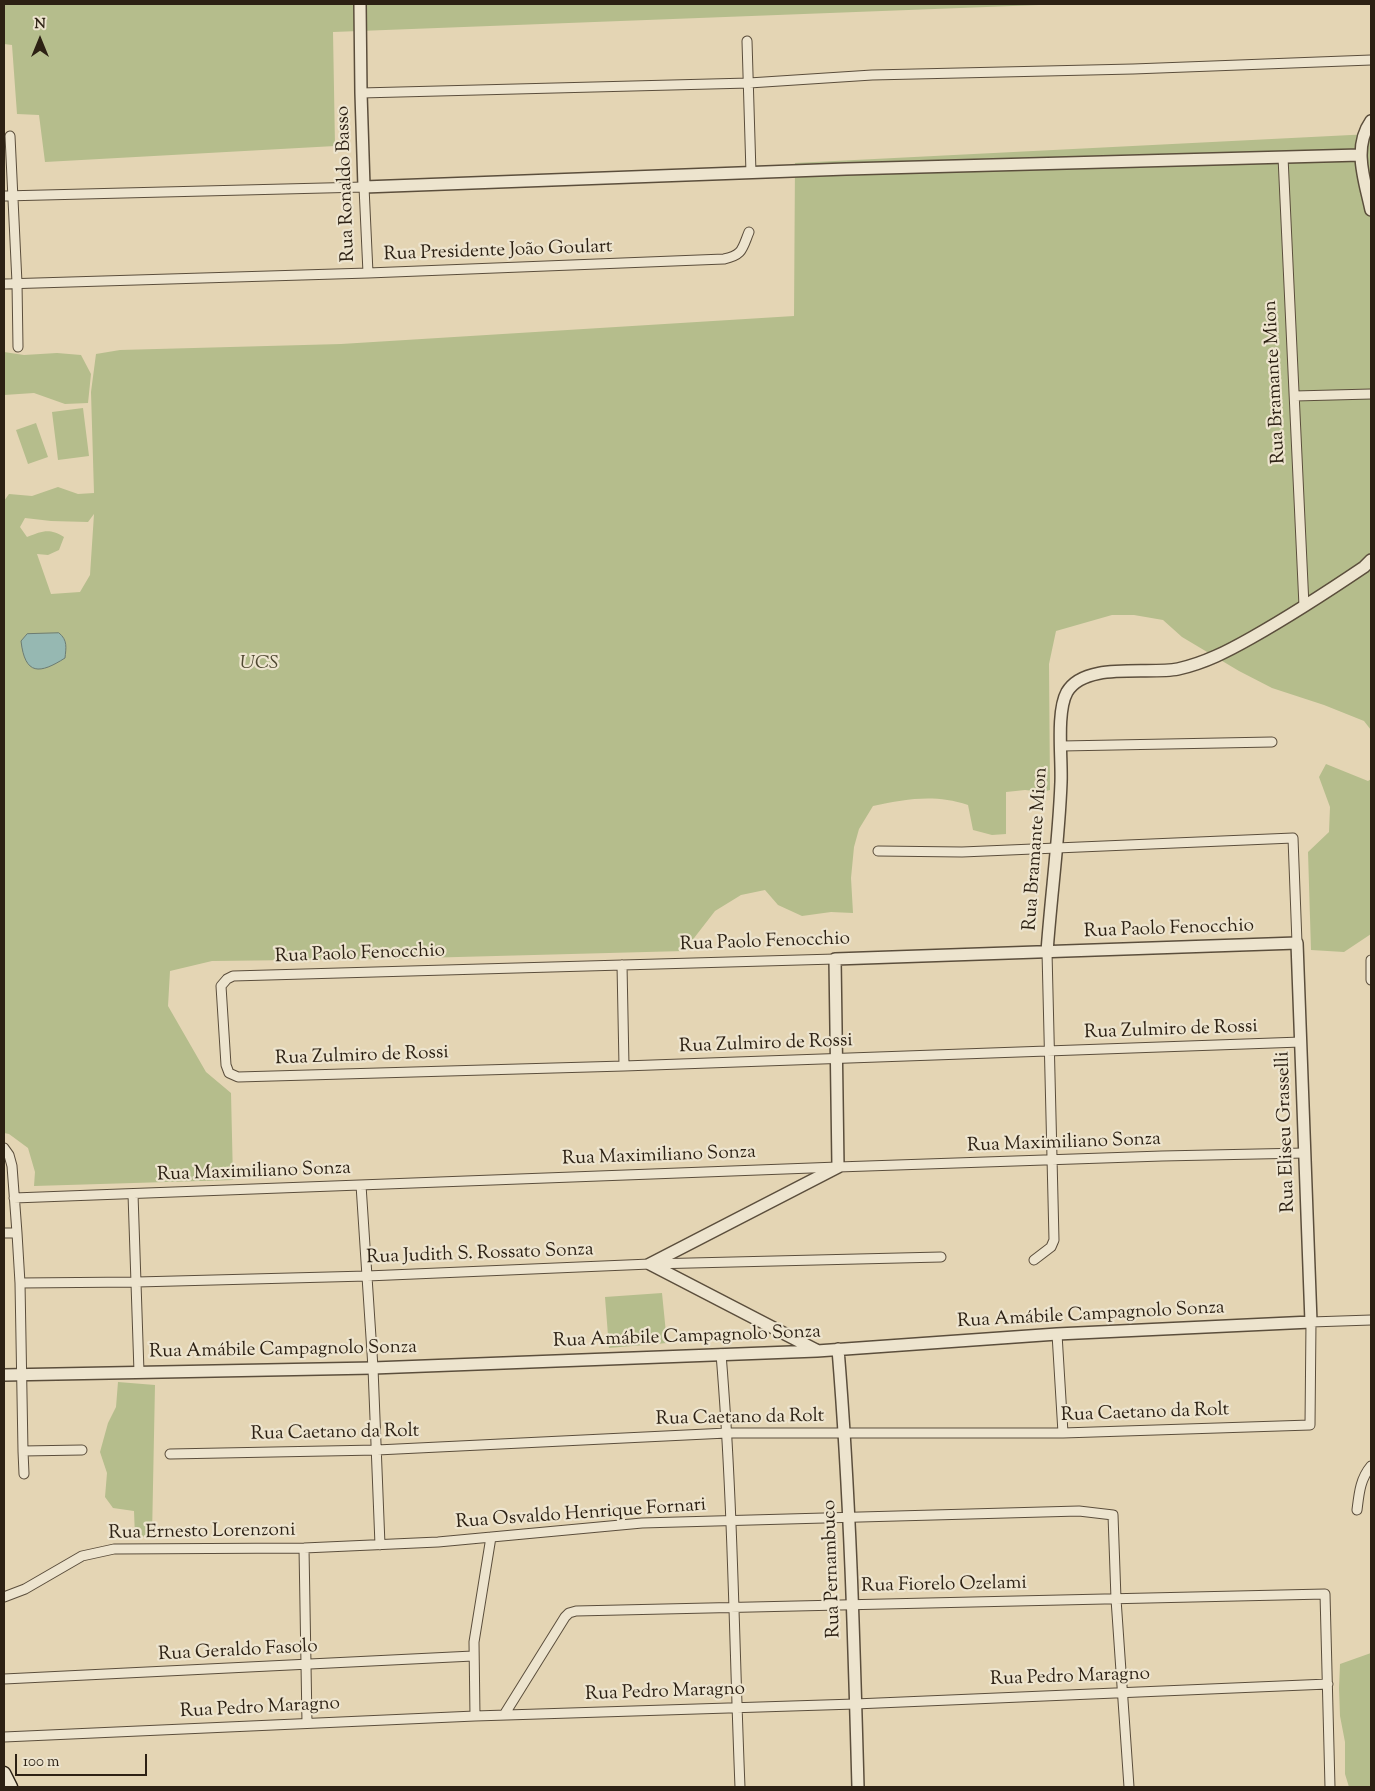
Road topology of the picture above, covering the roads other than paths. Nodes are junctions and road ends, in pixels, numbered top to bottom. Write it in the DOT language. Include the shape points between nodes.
graph roads {
  1 [pos="360,4"];
  2 [pos="747,41"];
  3 [pos="1371,60"];
  4 [pos="749,82"];
  5 [pos="361,93"];
  6 [pos="1371,121"];
  7 [pos="10,136"];
  8 [pos="1360,155"];
  9 [pos="1283,157"];
  10 [pos="751,173"];
  11 [pos="364,187"];
  12 [pos="8,196"];
  13 [pos="1371,210"];
  14 [pos="749,232"];
  15 [pos="368,273"];
  16 [pos="4,284"];
  17 [pos="18,284"];
  18 [pos="18,347"];
  19 [pos="1371,394"];
  20 [pos="1294,396"];
  21 [pos="1371,560"];
  22 [pos="1304,606"];
  23 [pos="1272,742"];
  24 [pos="1062,746"];
  25 [pos="1056,848"];
  26 [pos="878,851"];
  27 [pos="1297,943"];
  28 [pos="1048,952"];
  29 [pos="835,959"];
  30 [pos="1371,960"];
  31 [pos="622,965"];
  32 [pos="1371,980"];
  33 [pos="1301,1042"];
  34 [pos="1049,1052"];
  35 [pos="838,1059"];
  36 [pos="624,1066"];
  37 [pos="232,1075"];
  38 [pos="4,1148"];
  39 [pos="1305,1153"];
  40 [pos="1053,1160"];
  41 [pos="838,1167"];
  42 [pos="361,1185"];
  43 [pos="133,1194"];
  44 [pos="14,1198"];
  45 [pos="4,1233"];
  46 [pos="17,1233"];
  47 [pos="941,1257"];
  48 [pos="1034,1260"];
  49 [pos="650,1264"];
  50 [pos="367,1276"];
  51 [pos="137,1282"];
  52 [pos="20,1283"];
  53 [pos="1371,1320"];
  54 [pos="1310,1322"];
  55 [pos="1057,1334"];
  56 [pos="838,1349"];
  57 [pos="817,1351"];
  58 [pos="721,1354"];
  59 [pos="373,1368"];
  60 [pos="139,1372"];
  61 [pos="22,1374"];
  62 [pos="4,1375"];
  63 [pos="1310,1425"];
  64 [pos="844,1432"];
  65 [pos="1063,1433"];
  66 [pos="727,1434"];
  67 [pos="82,1450"];
  68 [pos="377,1450"];
  69 [pos="23,1451"];
  70 [pos="170,1454"];
  71 [pos="1371,1466"];
  72 [pos="24,1474"];
  73 [pos="1357,1510"];
  74 [pos="849,1517"];
  75 [pos="732,1522"];
  76 [pos="491,1537"];
  77 [pos="380,1544"];
  78 [pos="304,1548"];
  79 [pos="4,1597"];
  80 [pos="1116,1599"];
  81 [pos="852,1604"];
  82 [pos="733,1608"];
  83 [pos="473,1656"];
  84 [pos="305,1664"];
  85 [pos="4,1679"];
  86 [pos="1328,1684"];
  87 [pos="1122,1692"];
  88 [pos="856,1704"];
  89 [pos="737,1707"];
  90 [pos="504,1715"];
  91 [pos="475,1716"];
  92 [pos="307,1722"];
  93 [pos="4,1737"];
  94 [pos="4,1773"];
  95 [pos="11,1787"];
  96 [pos="740,1787"];
  97 [pos="858,1787"];
  98 [pos="1129,1787"];
  99 [pos="1330,1787"];
  1 -- 5 [label="street, Rua Ronaldo Basso"];
  2 -- 4 [label="street"];
  3 -- 4 [label="street" via="872,75"];
  4 -- 5 [label="street"];
  4 -- 10 [label="street"];
  5 -- 11 [label="street, Rua Ronaldo Basso"];
  6 -- 8 [label="street" via="1362,139"];
  7 -- 12 [label="street"];
  8 -- 9 [label="street"];
  8 -- 13 [label="street"];
  9 -- 10 [label="street"];
  9 -- 20 [label="street, Rua Bramante Mion"];
  10 -- 11 [label="street"];
  11 -- 12 [label="street"];
  11 -- 15 [label="street, Rua Ronaldo Basso"];
  12 -- 17 [label="street"];
  14 -- 15 [label="street, Rua Presidente João Goulart" via="740,253 724,259"];
  15 -- 17 [label="street, Rua Presidente João Goulart"];
  16 -- 17 [label="street, Rua Presidente João Goulart"];
  17 -- 18 [label="street"];
  19 -- 20 [label="street"];
  20 -- 22 [label="street, Rua Bramante Mion"];
  21 -- 22 [label="street, Rua Bramante Mion"];
  22 -- 24 [label="street, Rua Bramante Mion" via="1204,662 1177,669 1092,674 1078,681 1068,691 1061,710"];
  23 -- 24 [label="street"];
  24 -- 25 [label="street, Rua Bramante Mion"];
  25 -- 26 [label="street"];
  25 -- 27 [label="street, Rua Eliseu Grasselli" via="1293,838"];
  25 -- 28 [label="street, Rua Bramante Mion"];
  27 -- 28 [label="street, Rua Paolo Fenocchio"];
  27 -- 33 [label="street, Rua Eliseu Grasselli"];
  28 -- 29 [label="street, Rua Paolo Fenocchio"];
  28 -- 34 [label="street, Rua Bramante Mion"];
  29 -- 31 [label="street, Rua Paolo Fenocchio"];
  29 -- 35 [label="street"];
  30 -- 32 [label="street"];
  31 -- 36 [label="street"];
  31 -- 37 [label="street, Rua Paolo Fenocchio" via="233,976 221,986 226,1065"];
  33 -- 34 [label="street, Rua Zulmiro de Rossi"];
  33 -- 39 [label="street, Rua Eliseu Grasselli"];
  34 -- 35 [label="street, Rua Zulmiro de Rossi"];
  34 -- 40 [label="street, Rua Bramante Mion"];
  35 -- 36 [label="street, Rua Zulmiro de Rossi"];
  35 -- 41 [label="street"];
  36 -- 37 [label="street, Rua Zulmiro de Rossi"];
  38 -- 44 [label="street" via="10,1155"];
  39 -- 40 [label="street, Rua Maximiliano Sonza"];
  39 -- 54 [label="street, Rua Eliseu Grasselli"];
  40 -- 41 [label="street, Rua Maximiliano Sonza"];
  40 -- 48 [label="street, Rua Bramante Mion" via="1054,1240"];
  41 -- 42 [label="street, Rua Maximiliano Sonza"];
  41 -- 49 [label="street"];
  42 -- 43 [label="street, Rua Maximiliano Sonza"];
  42 -- 50 [label="street"];
  43 -- 44 [label="street, Rua Maximiliano Sonza"];
  43 -- 51 [label="street"];
  44 -- 46 [label="street"];
  45 -- 46 [label="street"];
  46 -- 52 [label="street"];
  47 -- 49 [label="street, Rua Judith S. Rossato Sonza"];
  49 -- 50 [label="street, Rua Judith S. Rossato Sonza"];
  49 -- 57 [label="street"];
  50 -- 51 [label="street, Rua Judith S. Rossato Sonza"];
  50 -- 59 [label="street"];
  51 -- 52 [label="street, Rua Judith S. Rossato Sonza"];
  51 -- 60 [label="street"];
  52 -- 61 [label="street"];
  53 -- 54 [label="street, Rua Amábile Campagnolo Sonza"];
  54 -- 55 [label="street, Rua Amábile Campagnolo Sonza"];
  54 -- 63 [label="street, Rua Eliseu Grasselli"];
  55 -- 56 [label="street, Rua Amábile Campagnolo Sonza"];
  55 -- 65 [label="street"];
  56 -- 57 [label="street, Rua Amábile Campagnolo Sonza"];
  56 -- 64 [label="street, Rua Pernambuco"];
  57 -- 58 [label="street, Rua Amábile Campagnolo Sonza"];
  58 -- 59 [label="street, Rua Amábile Campagnolo Sonza"];
  58 -- 66 [label="street"];
  59 -- 60 [label="street, Rua Amábile Campagnolo Sonza"];
  59 -- 68 [label="street"];
  60 -- 61 [label="street, Rua Amábile Campagnolo Sonza"];
  61 -- 62 [label="street, Rua Amábile Campagnolo Sonza"];
  61 -- 69 [label="street"];
  63 -- 65 [label="street, Rua Caetano da Rolt"];
  64 -- 65 [label="street, Rua Caetano da Rolt"];
  64 -- 66 [label="street, Rua Caetano da Rolt"];
  64 -- 74 [label="street, Rua Pernambuco"];
  66 -- 68 [label="street, Rua Caetano da Rolt"];
  66 -- 75 [label="street"];
  67 -- 69 [label="street"];
  68 -- 70 [label="street, Rua Caetano da Rolt"];
  68 -- 77 [label="street"];
  69 -- 72 [label="street"];
  71 -- 73 [label="street" via="1359,1491"];
  74 -- 75 [label="street, Rua Osvaldo Henrique Fornari"];
  74 -- 80 [label="street, Rua Osvaldo Henrique Fornari" via="1079,1511 1113,1515"];
  74 -- 81 [label="street, Rua Pernambuco"];
  75 -- 76 [label="street, Rua Osvaldo Henrique Fornari" via="642,1523"];
  75 -- 82 [label="street"];
  76 -- 77 [label="street, Rua Osvaldo Henrique Fornari"];
  76 -- 83 [label="street"];
  77 -- 78 [label="street, Rua Ernesto Lorenzoni"];
  78 -- 79 [label="street, Rua Ernesto Lorenzoni" via="98,1552 82,1556 25,1589"];
  78 -- 84 [label="street"];
  80 -- 81 [label="street, Rua Fiorelo Ozelami"];
  80 -- 86 [label="street, Rua Fiorelo Ozelami" via="1325,1594"];
  80 -- 87 [label="street"];
  81 -- 82 [label="street, Rua Fiorelo Ozelami"];
  81 -- 88 [label="street, Rua Pernambuco"];
  82 -- 89 [label="street"];
  82 -- 90 [label="street, Rua Fiorelo Ozelami" via="569,1613"];
  83 -- 84 [label="street, Rua Geraldo Fasolo"];
  83 -- 91 [label="street"];
  84 -- 85 [label="street, Rua Geraldo Fasolo"];
  84 -- 92 [label="street"];
  86 -- 87 [label="street, Rua Pedro Maragno"];
  86 -- 99 [label="street"];
  87 -- 88 [label="street, Rua Pedro Maragno"];
  87 -- 98 [label="street"];
  88 -- 89 [label="street, Rua Pedro Maragno"];
  88 -- 97 [label="street, Rua Pernambuco"];
  89 -- 90 [label="street, Rua Pedro Maragno"];
  89 -- 96 [label="street"];
  90 -- 91 [label="street, Rua Pedro Maragno"];
  91 -- 92 [label="street, Rua Pedro Maragno"];
  92 -- 93 [label="street, Rua Pedro Maragno"];
  94 -- 95 [label="main road"];
}
